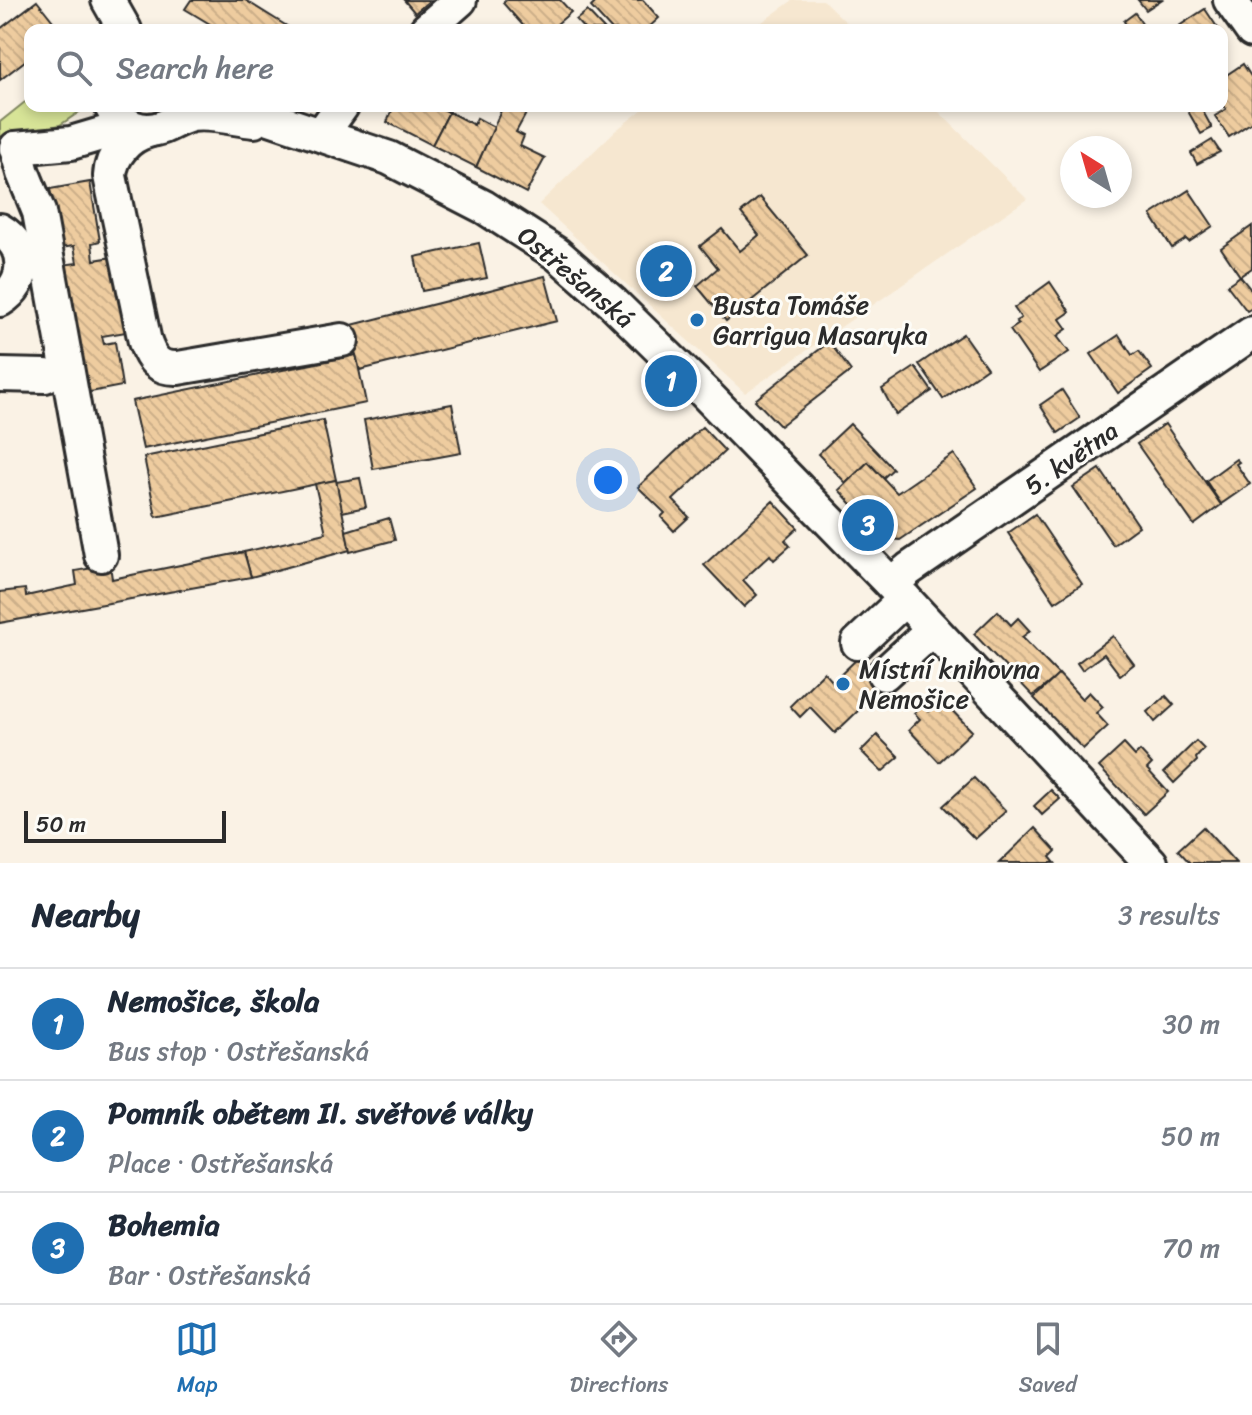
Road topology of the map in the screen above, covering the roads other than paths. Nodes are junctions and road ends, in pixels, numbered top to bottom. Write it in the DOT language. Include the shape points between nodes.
graph roads {
  1 [pos="93,0"];
  2 [pos="108,0"];
  3 [pos="460,0"];
  4 [pos="1230,0"];
  5 [pos="97,24"];
  6 [pos="122,24"];
  7 [pos="433,24"];
  8 [pos="1252,31"];
  9 [pos="95,112"];
  10 [pos="115,112"];
  11 [pos="252,112"];
  12 [pos="333,112"];
  13 [pos="160,123"];
  14 [pos="307,130"];
  15 [pos="71,143"];
  16 [pos="8,149"];
  17 [pos="111,184"];
  18 [pos="0,230"];
  19 [pos="0,300"];
  20 [pos="1252,333"];
  21 [pos="342,340"];
  22 [pos="0,375"];
  23 [pos="45,376"];
  24 [pos="101,555"];
  25 [pos="898,592"];
  26 [pos="933,629"];
  27 [pos="858,643"];
  28 [pos="884,674"];
  29 [pos="1151,863"];
  1 -- 5 [label="street"];
  2 -- 6 [label="street"];
  3 -- 7 [label="street"];
  4 -- 8 [label="street"];
  9 -- 16 [label="street" via="70,129"];
  10 -- 13 [label="street" via="122,122"];
  11 -- 14 [label="street"];
  12 -- 14 [label="street"];
  13 -- 14 [label="street" via="201,114"];
  13 -- 15 [label="street"];
  13 -- 17 [label="street" via="129,141 114,158"];
  14 -- 25 [label="street, Ostřešanská" via="389,158 497,215 557,254 704,392"];
  15 -- 16 [label="street"];
  15 -- 17 [label="street"];
  16 -- 24 [label="street" via="39,212"];
  17 -- 21 [label="street" via="145,342 156,363 178,368"];
  18 -- 19 [label="street" via="19,248 22,265 18,284"];
  20 -- 25 [label="street, 5. května" via="921,560"];
  22 -- 23 [label="street"];
  25 -- 26 [label="street, Ostřešanská"];
  25 -- 27 [label="street, 5. května"];
  26 -- 28 [label="street"];
  26 -- 29 [label="street, Ostřešanská"];
}
